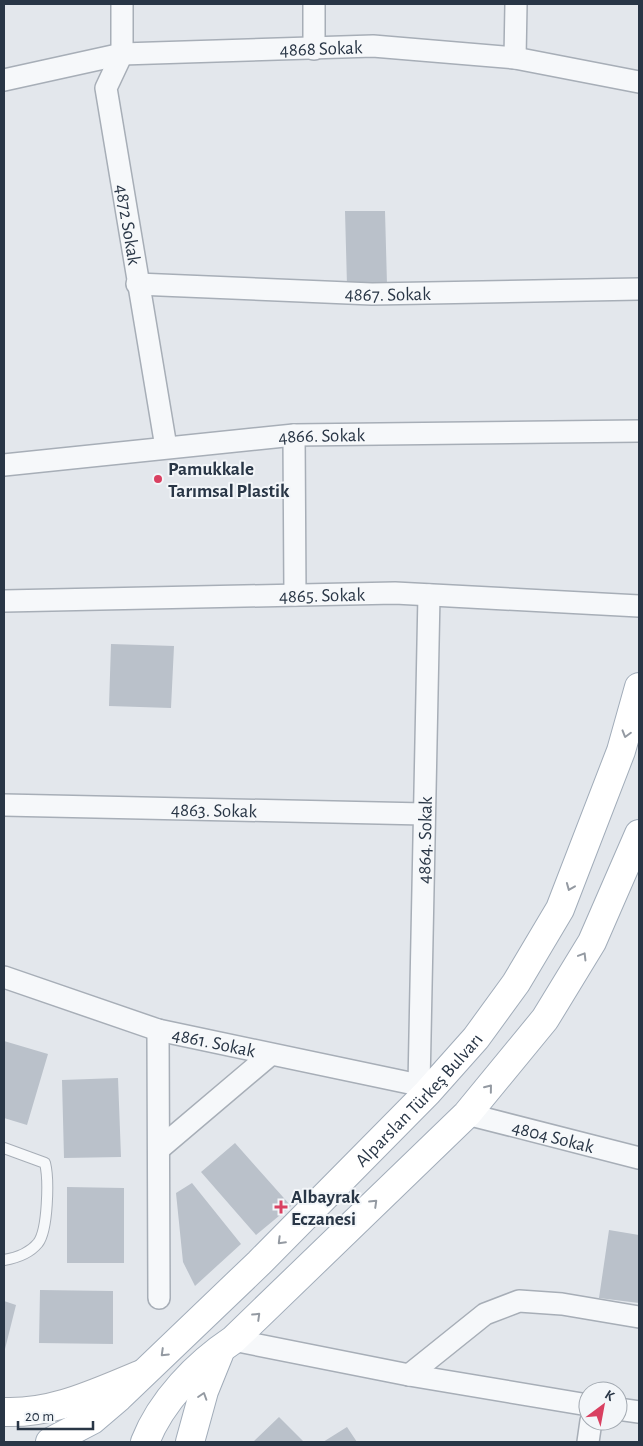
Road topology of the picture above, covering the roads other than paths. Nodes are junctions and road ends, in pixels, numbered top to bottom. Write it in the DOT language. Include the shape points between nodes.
graph roads {
  1 [pos="122,4"];
  2 [pos="314,4"];
  3 [pos="516,4"];
  4 [pos="314,49"];
  5 [pos="122,54"];
  6 [pos="515,58"];
  7 [pos="4,80"];
  8 [pos="639,82"];
  9 [pos="137,284"];
  10 [pos="639,289"];
  11 [pos="639,431"];
  12 [pos="294,435"];
  13 [pos="166,447"];
  14 [pos="4,465"];
  15 [pos="295,595"];
  16 [pos="429,595"];
  17 [pos="4,600"];
  18 [pos="639,606"];
  19 [pos="639,687"];
  20 [pos="4,805"];
  21 [pos="424,814"];
  22 [pos="639,834"];
  23 [pos="4,977"];
  24 [pos="158,1030"];
  25 [pos="270,1055"];
  26 [pos="423,1089"];
  27 [pos="467,1114"];
  28 [pos="4,1148"];
  29 [pos="159,1149"];
  30 [pos="639,1158"];
  31 [pos="4,1260"];
  32 [pos="159,1298"];
  33 [pos="639,1316"];
  34 [pos="228,1343"];
  35 [pos="144,1374"];
  36 [pos="409,1375"];
  37 [pos="578,1403"];
  38 [pos="4,1412"];
  39 [pos="50,1442"];
  40 [pos="145,1442"];
  41 [pos="190,1442"];
  1 -- 5 [label="street, 4872 Sokak"];
  2 -- 4 [label="street"];
  3 -- 6 [label="street"];
  4 -- 5 [label="street, 4868 Sokak"];
  4 -- 6 [label="street, 4868 Sokak" via="373,46"];
  5 -- 7 [label="street, 4868 Sokak"];
  5 -- 9 [label="street, 4872 Sokak" via="106,88"];
  6 -- 8 [label="street, 4868 Sokak"];
  9 -- 10 [label="street, 4867. Sokak" via="372,294"];
  9 -- 13 [label="street, 4872 Sokak"];
  11 -- 12 [label="street, 4866. Sokak"];
  12 -- 13 [label="street, 4866. Sokak"];
  12 -- 15 [label="street"];
  13 -- 14 [label="street, 4866. Sokak"];
  15 -- 16 [label="street, 4865. Sokak"];
  15 -- 17 [label="street, 4865. Sokak"];
  16 -- 18 [label="street, 4865. Sokak"];
  16 -- 21 [label="street, 4864. Sokak"];
  19 -- 26 [label="main road, Alparslan Türkeş Bulvarı, one-way" via="621,751 560,909 516,983 476,1038"];
  20 -- 21 [label="street, 4863. Sokak"];
  21 -- 26 [label="street, 4864. Sokak"];
  27 -- 22 [label="main road, one-way" via="550,1010 592,942"];
  23 -- 24 [label="street, 4861. Sokak"];
  24 -- 25 [label="street, 4861. Sokak"];
  24 -- 29 [label="street"];
  25 -- 26 [label="street, 4861. Sokak"];
  25 -- 29 [label="street"];
  26 -- 35 [label="main road, Alparslan Türkeş Bulvarı, one-way" via="259,1263"];
  27 -- 30 [label="street, 4804 Sokak"];
  34 -- 27 [label="main road, one-way"];
  28 -- 31 [label="lane" via="45,1163 48,1175 46,1216 38,1242 20,1257"];
  29 -- 32 [label="street"];
  33 -- 36 [label="street" via="519,1301 485,1314"];
  34 -- 36 [label="street"];
  34 -- 40 [label="main road" via="179,1387"];
  41 -- 34 [label="main road, one-way" via="204,1392"];
  35 -- 38 [label="main road" via="68,1404 38,1411"];
  35 -- 39 [label="main road, Alparslan Türkeş Bulvarı" via="92,1420"];
  36 -- 37 [label="street"];
}
